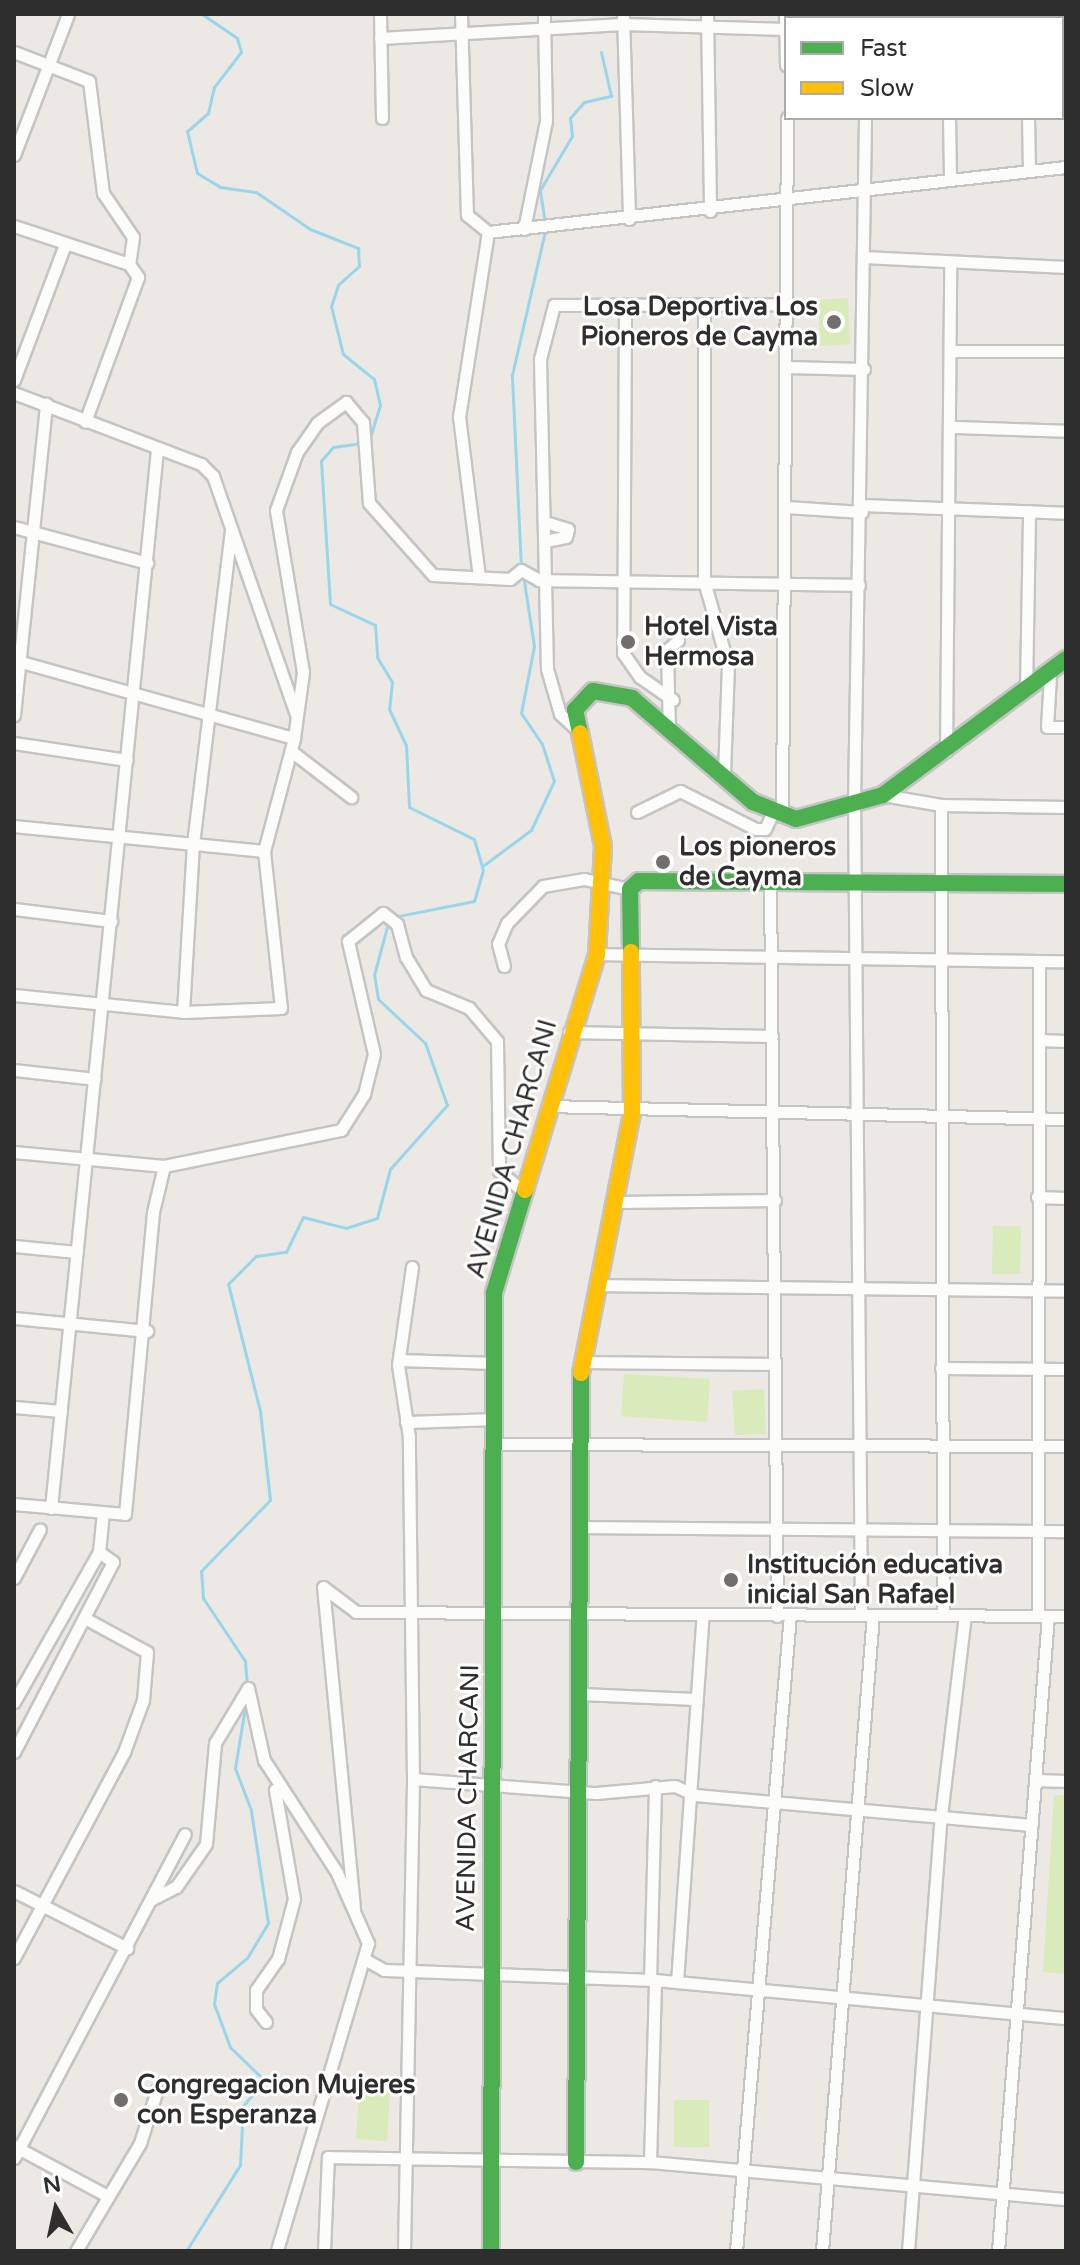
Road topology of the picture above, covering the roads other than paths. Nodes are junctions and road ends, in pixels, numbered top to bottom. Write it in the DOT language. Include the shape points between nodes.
graph roads {
  1 [pos="68,14"];
  2 [pos="380,14"];
  3 [pos="461,14"];
  4 [pos="544,14"];
  5 [pos="623,19"];
  6 [pos="707,20"];
  7 [pos="545,29"];
  8 [pos="784,29"];
  9 [pos="462,37"];
  10 [pos="380,38"];
  11 [pos="14,52"];
  12 [pos="49,65"];
  13 [pos="382,118"];
  14 [pos="787,120"];
  15 [pos="865,120"];
  16 [pos="949,120"];
  17 [pos="1028,120"];
  18 [pos="14,155"];
  19 [pos="1066,167"];
  20 [pos="1029,169"];
  21 [pos="950,178"];
  22 [pos="862,193"];
  23 [pos="789,202"];
  24 [pos="710,211"];
  25 [pos="629,219"];
  26 [pos="14,226"];
  27 [pos="524,229"];
  28 [pos="488,232"];
  29 [pos="65,244"];
  30 [pos="864,257"];
  31 [pos="129,264"];
  32 [pos="950,264"];
  33 [pos="1066,267"];
  34 [pos="704,304"];
  35 [pos="786,304"];
  36 [pos="625,308"];
  37 [pos="953,351"];
  38 [pos="1066,351"];
  39 [pos="787,367"];
  40 [pos="864,369"];
  41 [pos="14,380"];
  42 [pos="14,393"];
  43 [pos="46,404"];
  44 [pos="85,422"];
  45 [pos="954,427"];
  46 [pos="1066,431"];
  47 [pos="157,449"];
  48 [pos="786,507"];
  49 [pos="862,508"];
  50 [pos="952,509"];
  51 [pos="1029,511"];
  52 [pos="1066,513"];
  53 [pos="545,522"];
  54 [pos="14,527"];
  55 [pos="231,530"];
  56 [pos="33,532"];
  57 [pos="545,541"];
  58 [pos="147,563"];
  59 [pos="479,577"];
  60 [pos="627,579"];
  61 [pos="544,580"];
  62 [pos="704,581"];
  63 [pos="785,583"];
  64 [pos="859,585"];
  65 [pos="678,640"];
  66 [pos="1066,659"];
  67 [pos="17,661"];
  68 [pos="1050,676"];
  69 [pos="134,693"];
  70 [pos="1026,693"];
  71 [pos="673,700"];
  72 [pos="209,714"];
  73 [pos="296,714"];
  74 [pos="14,715"];
  75 [pos="574,727"];
  76 [pos="1066,727"];
  77 [pos="669,729"];
  78 [pos="294,738"];
  79 [pos="14,743"];
  80 [pos="291,751"];
  81 [pos="946,752"];
  82 [pos="127,760"];
  83 [pos="724,776"];
  84 [pos="745,795"];
  85 [pos="883,795"];
  86 [pos="351,797"];
  87 [pos="854,804"];
  88 [pos="941,805"];
  89 [pos="1066,807"];
  90 [pos="723,808"];
  91 [pos="637,812"];
  92 [pos="778,814"];
  93 [pos="14,826"];
  94 [pos="119,837"];
  95 [pos="193,844"];
  96 [pos="264,851"];
  97 [pos="856,878"];
  98 [pos="770,879"];
  99 [pos="941,881"];
  100 [pos="1066,884"];
  101 [pos="604,887"];
  102 [pos="630,889"];
  103 [pos="14,909"];
  104 [pos="111,921"];
  105 [pos="597,954"];
  106 [pos="858,957"];
  107 [pos="941,957"];
  108 [pos="771,958"];
  109 [pos="629,959"];
  110 [pos="1039,961"];
  111 [pos="1066,961"];
  112 [pos="504,966"];
  113 [pos="14,995"];
  114 [pos="102,1005"];
  115 [pos="183,1012"];
  116 [pos="569,1032"];
  117 [pos="772,1036"];
  118 [pos="629,1037"];
  119 [pos="1039,1040"];
  120 [pos="1066,1041"];
  121 [pos="14,1070"];
  122 [pos="95,1079"];
  123 [pos="548,1106"];
  124 [pos="632,1112"];
  125 [pos="773,1114"];
  126 [pos="860,1115"];
  127 [pos="943,1115"];
  128 [pos="1038,1119"];
  129 [pos="1066,1119"];
  130 [pos="14,1152"];
  131 [pos="86,1159"];
  132 [pos="164,1166"];
  133 [pos="523,1191"];
  134 [pos="1037,1197"];
  135 [pos="1066,1198"];
  136 [pos="775,1200"];
  137 [pos="618,1202"];
  138 [pos="14,1246"];
  139 [pos="77,1252"];
  140 [pos="412,1267"];
  141 [pos="599,1285"];
  142 [pos="859,1288"];
  143 [pos="777,1289"];
  144 [pos="1034,1289"];
  145 [pos="940,1290"];
  146 [pos="1066,1291"];
  147 [pos="14,1318"];
  148 [pos="70,1324"];
  149 [pos="147,1331"];
  150 [pos="399,1360"];
  151 [pos="581,1362"];
  152 [pos="495,1363"];
  153 [pos="775,1364"];
  154 [pos="941,1368"];
  155 [pos="1033,1369"];
  156 [pos="1066,1369"];
  157 [pos="14,1407"];
  158 [pos="61,1411"];
  159 [pos="496,1419"];
  160 [pos="406,1422"];
  161 [pos="496,1444"];
  162 [pos="941,1445"];
  163 [pos="579,1446"];
  164 [pos="776,1446"];
  165 [pos="1035,1446"];
  166 [pos="1066,1446"];
  167 [pos="858,1447"];
  168 [pos="14,1504"];
  169 [pos="51,1508"];
  170 [pos="103,1512"];
  171 [pos="944,1525"];
  172 [pos="579,1527"];
  173 [pos="777,1527"];
  174 [pos="859,1527"];
  175 [pos="40,1529"];
  176 [pos="1066,1531"];
  177 [pos="1037,1536"];
  178 [pos="99,1552"];
  179 [pos="14,1578"];
  180 [pos="409,1610"];
  181 [pos="495,1610"];
  182 [pos="584,1611"];
  183 [pos="703,1614"];
  184 [pos="867,1615"];
  185 [pos="943,1615"];
  186 [pos="965,1615"];
  187 [pos="784,1616"];
  188 [pos="1043,1616"];
  189 [pos="1066,1616"];
  190 [pos="88,1620"];
  191 [pos="581,1694"];
  192 [pos="695,1699"];
  193 [pos="14,1702"];
  194 [pos="14,1752"];
  195 [pos="271,1774"];
  196 [pos="413,1779"];
  197 [pos="1035,1780"];
  198 [pos="1066,1781"];
  199 [pos="492,1783"];
  200 [pos="655,1786"];
  201 [pos="578,1790"];
  202 [pos="685,1790"];
  203 [pos="772,1801"];
  204 [pos="859,1807"];
  205 [pos="941,1816"];
  206 [pos="1032,1825"];
  207 [pos="185,1834"];
  208 [pos="14,1891"];
  209 [pos="152,1899"];
  210 [pos="41,1905"];
  211 [pos="354,1908"];
  212 [pos="127,1948"];
  213 [pos="14,1958"];
  214 [pos="368,1961"];
  215 [pos="409,1968"];
  216 [pos="489,1971"];
  217 [pos="577,1976"];
  218 [pos="652,1980"];
  219 [pos="677,1982"];
  220 [pos="759,1988"];
  221 [pos="844,1999"];
  222 [pos="928,2008"];
  223 [pos="1016,2014"];
  224 [pos="1066,2018"];
  225 [pos="266,2022"];
  226 [pos="157,2090"];
  227 [pos="16,2151"];
  228 [pos="405,2157"];
  229 [pos="490,2158"];
  230 [pos="576,2162"];
  231 [pos="650,2162"];
  232 [pos="741,2168"];
  233 [pos="827,2177"];
  234 [pos="913,2185"];
  235 [pos="104,2194"];
  236 [pos="1003,2194"];
  237 [pos="1066,2199"];
  238 [pos="76,2251"];
  239 [pos="277,2251"];
  240 [pos="324,2251"];
  241 [pos="404,2251"];
  242 [pos="491,2251"];
  243 [pos="736,2251"];
  244 [pos="822,2251"];
  245 [pos="908,2251"];
  246 [pos="998,2251"];
  1 -- 12 [label="street"];
  2 -- 10 [label="street"];
  3 -- 9 [label="street"];
  4 -- 7 [label="street"];
  5 -- 6 [label="street"];
  5 -- 7 [label="street"];
  5 -- 25 [label="street"];
  6 -- 8 [label="street"];
  6 -- 24 [label="street"];
  7 -- 9 [label="street"];
  7 -- 27 [label="street" via="546,121"];
  9 -- 10 [label="street"];
  9 -- 28 [label="street" via="467,215"];
  10 -- 13 [label="street"];
  11 -- 12 [label="street"];
  12 -- 18 [label="street"];
  12 -- 31 [label="street" via="89,81 103,193 133,237"];
  14 -- 23 [label="street"];
  15 -- 22 [label="street"];
  16 -- 21 [label="street"];
  17 -- 20 [label="street"];
  19 -- 20 [label="street"];
  20 -- 21 [label="street"];
  21 -- 22 [label="street"];
  22 -- 23 [label="street"];
  22 -- 30 [label="street"];
  23 -- 24 [label="street"];
  23 -- 35 [label="street" via="783,220"];
  24 -- 25 [label="street"];
  25 -- 27 [label="street"];
  26 -- 29 [label="street"];
  27 -- 28 [label="street"];
  28 -- 59 [label="street" via="459,407"];
  29 -- 31 [label="street"];
  29 -- 41 [label="street"];
  30 -- 32 [label="street"];
  30 -- 40 [label="street"];
  31 -- 44 [label="street" via="138,277"];
  32 -- 33 [label="street"];
  32 -- 37 [label="street"];
  34 -- 35 [label="street"];
  34 -- 36 [label="street"];
  34 -- 62 [label="street"];
  35 -- 39 [label="street"];
  36 -- 53 [label="street" via="554,305 540,359"];
  36 -- 60 [label="street"];
  37 -- 38 [label="street"];
  37 -- 45 [label="street"];
  39 -- 40 [label="street"];
  39 -- 48 [label="street"];
  40 -- 49 [label="street"];
  42 -- 43 [label="street"];
  43 -- 44 [label="street"];
  43 -- 56 [label="street"];
  44 -- 47 [label="street"];
  45 -- 46 [label="street"];
  45 -- 50 [label="street"];
  47 -- 55 [label="street" via="201,464 213,476"];
  47 -- 58 [label="street"];
  48 -- 49 [label="street"];
  48 -- 63 [label="street"];
  49 -- 50 [label="street"];
  49 -- 64 [label="street"];
  50 -- 51 [label="street"];
  50 -- 81 [label="street"];
  51 -- 52 [label="street"];
  51 -- 70 [label="street"];
  53 -- 57 [label="street"];
  53 -- 57 [label="street" via="568,529 566,537"];
  54 -- 56 [label="street"];
  55 -- 72 [label="street"];
  55 -- 73 [label="street"];
  56 -- 58 [label="street"];
  56 -- 67 [label="street"];
  57 -- 61 [label="street"];
  58 -- 69 [label="street"];
  59 -- 61 [label="street" via="510,579 521,570"];
  59 -- 73 [label="street" via="433,575 369,503 362,490 363,422 346,402 333,410 297,452 276,510 302,644"];
  60 -- 61 [label="street"];
  60 -- 62 [label="street"];
  60 -- 71 [label="street" via="624,659"];
  61 -- 75 [label="street" via="547,669 560,714"];
  62 -- 63 [label="street"];
  62 -- 83 [label="street" via="728,665"];
  63 -- 64 [label="street"];
  63 -- 92 [label="street"];
  64 -- 87 [label="street"];
  65 -- 71 [label="street" via="667,650"];
  66 -- 68 [label="main road"];
  67 -- 69 [label="street"];
  67 -- 74 [label="street"];
  68 -- 70 [label="main road"];
  68 -- 76 [label="street" via="1047,727"];
  69 -- 72 [label="street"];
  69 -- 82 [label="street"];
  70 -- 81 [label="main road"];
  71 -- 77 [label="street"];
  72 -- 78 [label="street"];
  72 -- 95 [label="street"];
  73 -- 78 [label="street"];
  75 -- 77 [label="main road" via="579,701 602,690 632,698"];
  75 -- 101 [label="main road, AVENIDA CHARCANI" via="599,817"];
  77 -- 83 [label="main road"];
  78 -- 80 [label="street"];
  79 -- 82 [label="street"];
  80 -- 86 [label="street"];
  80 -- 96 [label="street"];
  81 -- 85 [label="main road"];
  82 -- 94 [label="street"];
  83 -- 84 [label="main road"];
  84 -- 90 [label="street"];
  84 -- 92 [label="main road"];
  85 -- 87 [label="main road"];
  85 -- 88 [label="street"];
  87 -- 92 [label="main road"];
  87 -- 97 [label="street"];
  88 -- 89 [label="street"];
  88 -- 99 [label="street"];
  90 -- 91 [label="street" via="680,791"];
  90 -- 92 [label="street" via="756,829 765,829"];
  93 -- 94 [label="street"];
  94 -- 95 [label="street"];
  94 -- 104 [label="street"];
  95 -- 96 [label="street"];
  95 -- 115 [label="street"];
  96 -- 115 [label="street" via="281,1008"];
  97 -- 98 [label="main road"];
  97 -- 99 [label="main road"];
  97 -- 106 [label="street"];
  98 -- 102 [label="main road" via="639,881"];
  98 -- 108 [label="street"];
  99 -- 100 [label="main road"];
  99 -- 107 [label="street"];
  101 -- 102 [label="street"];
  101 -- 105 [label="main road, AVENIDA CHARCANI"];
  101 -- 112 [label="street" via="584,879 543,886 507,923 498,944"];
  102 -- 109 [label="main road"];
  103 -- 104 [label="street"];
  104 -- 114 [label="street"];
  105 -- 109 [label="street"];
  105 -- 116 [label="main road, AVENIDA CHARCANI"];
  106 -- 107 [label="street"];
  106 -- 108 [label="street"];
  106 -- 126 [label="street"];
  107 -- 110 [label="street"];
  107 -- 127 [label="street"];
  108 -- 109 [label="street"];
  108 -- 117 [label="street"];
  109 -- 118 [label="main road"];
  110 -- 111 [label="street"];
  110 -- 119 [label="street"];
  113 -- 114 [label="street"];
  114 -- 115 [label="street"];
  114 -- 122 [label="street"];
  116 -- 118 [label="street"];
  116 -- 123 [label="main road, AVENIDA CHARCANI"];
  117 -- 118 [label="street"];
  117 -- 125 [label="street"];
  118 -- 124 [label="main road"];
  119 -- 120 [label="street"];
  119 -- 128 [label="street"];
  121 -- 122 [label="street"];
  122 -- 131 [label="street"];
  123 -- 124 [label="street"];
  123 -- 133 [label="main road, AVENIDA CHARCANI"];
  124 -- 125 [label="street"];
  124 -- 137 [label="main road"];
  125 -- 126 [label="street"];
  125 -- 136 [label="street"];
  126 -- 127 [label="street"];
  126 -- 142 [label="street"];
  127 -- 128 [label="street"];
  127 -- 145 [label="street"];
  128 -- 129 [label="street"];
  128 -- 134 [label="street"];
  130 -- 131 [label="street"];
  131 -- 132 [label="street"];
  131 -- 139 [label="street"];
  132 -- 133 [label="street" via="341,1130 364,1094 374,1054 348,941 357,926 383,913 397,924 406,957 426,990 469,1008 497,1041 499,1171"];
  132 -- 149 [label="street" via="153,1212"];
  133 -- 152 [label="main road, AVENIDA CHARCANI" via="498,1270"];
  134 -- 135 [label="street"];
  134 -- 144 [label="street"];
  136 -- 137 [label="street"];
  136 -- 143 [label="street"];
  137 -- 141 [label="main road"];
  138 -- 139 [label="street"];
  139 -- 148 [label="street"];
  140 -- 150 [label="street"];
  141 -- 143 [label="street"];
  141 -- 151 [label="main road"];
  142 -- 143 [label="street"];
  142 -- 145 [label="street"];
  142 -- 167 [label="street"];
  143 -- 153 [label="street"];
  144 -- 145 [label="street"];
  144 -- 146 [label="street"];
  144 -- 155 [label="street"];
  145 -- 154 [label="street"];
  147 -- 148 [label="street"];
  148 -- 149 [label="street"];
  148 -- 158 [label="street"];
  149 -- 170 [label="street" via="125,1514"];
  150 -- 152 [label="street"];
  150 -- 160 [label="street" via="399,1410"];
  151 -- 153 [label="street"];
  151 -- 163 [label="main road"];
  152 -- 159 [label="main road, AVENIDA CHARCANI"];
  153 -- 164 [label="street"];
  154 -- 155 [label="street"];
  154 -- 162 [label="street"];
  155 -- 156 [label="street"];
  155 -- 165 [label="street"];
  157 -- 158 [label="street"];
  158 -- 169 [label="street"];
  159 -- 160 [label="street"];
  159 -- 161 [label="main road, AVENIDA CHARCANI"];
  160 -- 180 [label="street"];
  161 -- 163 [label="street"];
  161 -- 181 [label="main road, AVENIDA CHARCANI"];
  162 -- 165 [label="street"];
  162 -- 167 [label="street"];
  162 -- 171 [label="street"];
  163 -- 164 [label="street"];
  163 -- 172 [label="main road"];
  164 -- 167 [label="street"];
  164 -- 173 [label="street"];
  165 -- 166 [label="street"];
  165 -- 177 [label="street"];
  167 -- 174 [label="street"];
  168 -- 169 [label="street"];
  169 -- 170 [label="street"];
  170 -- 178 [label="street"];
  171 -- 174 [label="street"];
  171 -- 177 [label="street"];
  171 -- 185 [label="street"];
  172 -- 173 [label="street"];
  172 -- 182 [label="main road"];
  173 -- 174 [label="street"];
  173 -- 187 [label="street"];
  174 -- 184 [label="street"];
  175 -- 179 [label="street"];
  176 -- 177 [label="street"];
  177 -- 188 [label="street"];
  178 -- 190 [label="street" via="113,1562"];
  178 -- 193 [label="street"];
  180 -- 181 [label="street"];
  180 -- 196 [label="street"];
  180 -- 211 [label="street" via="356,1612 323,1587"];
  181 -- 182 [label="street"];
  181 -- 199 [label="main road, AVENIDA CHARCANI"];
  182 -- 183 [label="street"];
  182 -- 191 [label="main road"];
  183 -- 187 [label="street"];
  183 -- 192 [label="street"];
  184 -- 185 [label="street"];
  184 -- 187 [label="street"];
  184 -- 204 [label="street"];
  185 -- 186 [label="street"];
  186 -- 188 [label="street"];
  186 -- 205 [label="street"];
  187 -- 203 [label="street"];
  188 -- 189 [label="street"];
  188 -- 197 [label="street"];
  190 -- 194 [label="street"];
  190 -- 210 [label="street" via="147,1652 143,1700 124,1752"];
  191 -- 192 [label="street"];
  191 -- 201 [label="main road"];
  192 -- 202 [label="street"];
  195 -- 209 [label="street" via="248,1688 215,1743 206,1844 176,1887"];
  195 -- 211 [label="street"];
  195 -- 225 [label="street" via="294,1899 278,1959 256,1990 256,2009"];
  196 -- 199 [label="street"];
  196 -- 215 [label="street"];
  197 -- 198 [label="street"];
  197 -- 206 [label="street"];
  199 -- 201 [label="street"];
  199 -- 216 [label="main road, AVENIDA CHARCANI"];
  200 -- 201 [label="street"];
  200 -- 202 [label="street"];
  200 -- 218 [label="street"];
  201 -- 217 [label="main road"];
  202 -- 203 [label="street"];
  202 -- 219 [label="street"];
  203 -- 204 [label="street"];
  203 -- 220 [label="street"];
  204 -- 205 [label="street"];
  204 -- 221 [label="street"];
  205 -- 206 [label="street"];
  205 -- 222 [label="street"];
  206 -- 223 [label="street"];
  207 -- 209 [label="street"];
  208 -- 210 [label="street"];
  209 -- 212 [label="street"];
  210 -- 212 [label="street"];
  210 -- 213 [label="street"];
  211 -- 214 [label="street" via="366,1931"];
  212 -- 227 [label="street"];
  214 -- 215 [label="street" via="373,1968"];
  214 -- 239 [label="street"];
  215 -- 216 [label="street"];
  215 -- 228 [label="street"];
  216 -- 217 [label="street"];
  216 -- 229 [label="main road, AVENIDA CHARCANI"];
  217 -- 218 [label="street"];
  217 -- 230 [label="main road"];
  218 -- 219 [label="street"];
  218 -- 231 [label="street"];
  219 -- 220 [label="street"];
  220 -- 221 [label="street"];
  220 -- 232 [label="street"];
  221 -- 222 [label="street"];
  221 -- 233 [label="street"];
  222 -- 223 [label="street"];
  222 -- 234 [label="street"];
  223 -- 224 [label="street"];
  223 -- 236 [label="street"];
  226 -- 235 [label="street" via="140,2143"];
  227 -- 235 [label="street"];
  228 -- 229 [label="street"];
  228 -- 240 [label="street" via="328,2157"];
  228 -- 241 [label="street"];
  229 -- 230 [label="street"];
  229 -- 242 [label="main road, AVENIDA CHARCANI"];
  230 -- 231 [label="street"];
  231 -- 232 [label="street"];
  232 -- 233 [label="street"];
  232 -- 243 [label="street"];
  233 -- 234 [label="street"];
  233 -- 244 [label="street"];
  234 -- 236 [label="street"];
  234 -- 245 [label="street"];
  235 -- 238 [label="street"];
  236 -- 237 [label="street"];
  236 -- 246 [label="street"];
}
